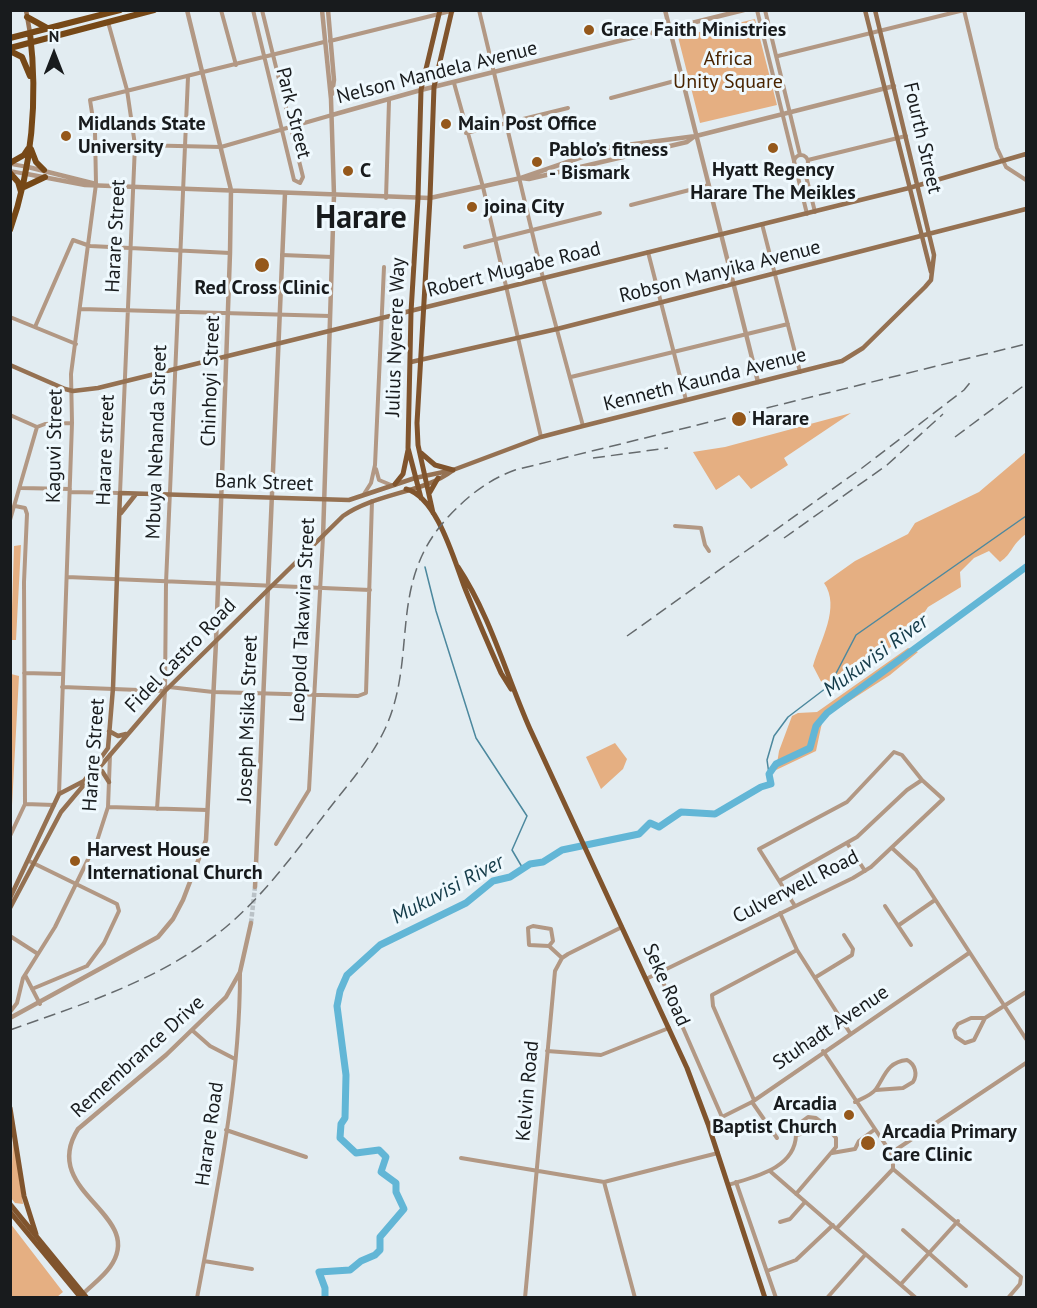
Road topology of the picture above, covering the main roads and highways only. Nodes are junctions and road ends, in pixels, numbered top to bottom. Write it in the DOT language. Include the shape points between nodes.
graph roads {
  1 [pos="120,10"];
  2 [pos="154,10"];
  3 [pos="865,10"];
  4 [pos="875,10"];
  5 [pos="453,11"];
  6 [pos="106,12"];
  7 [pos="439,13"];
  8 [pos="26,14"];
  9 [pos="47,28"];
  10 [pos="30,33"];
  11 [pos="10,38"];
  12 [pos="31,42"];
  13 [pos="10,49"];
  14 [pos="32,86"];
  15 [pos="29,146"];
  16 [pos="1026,154"];
  17 [pos="10,164"];
  18 [pos="10,172"];
  19 [pos="918,186"];
  20 [pos="909,188"];
  21 [pos="22,192"];
  22 [pos="1026,209"];
  23 [pos="10,230"];
  24 [pos="929,235"];
  25 [pos="921,236"];
  26 [pos="932,272"];
  27 [pos="422,309"];
  28 [pos="411,312"];
  29 [pos="420,361"];
  30 [pos="411,362"];
  31 [pos="10,365"];
  32 [pos="408,448"];
  33 [pos="420,452"];
  34 [pos="453,470"];
  35 [pos="425,475"];
  36 [pos="414,478"];
  37 [pos="438,478"];
  38 [pos="428,483"];
  39 [pos="394,485"];
  40 [pos="417,486"];
  41 [pos="406,489"];
  42 [pos="120,493"];
  43 [pos="430,493"];
  44 [pos="136,494"];
  45 [pos="421,498"];
  46 [pos="433,513"];
  47 [pos="119,518"];
  48 [pos="109,731"];
  49 [pos="127,733"];
  50 [pos="90,778"];
  51 [pos="109,782"];
  52 [pos="67,790"];
  53 [pos="58,797"];
  54 [pos="73,798"];
  55 [pos="66,805"];
  56 [pos="31,862"];
  57 [pos="10,898"];
  58 [pos="10,908"];
  59 [pos="10,1108"];
  60 [pos="10,1204"];
  61 [pos="10,1212"];
  62 [pos="36,1234"];
  63 [pos="82,1297"];
  64 [pos="765,1298"];
  1 -- 6 [label="highway"];
  2 -- 12 [label="highway"];
  3 -- 20 [label="main road"];
  4 -- 19 [label="main road, Fourth Street"];
  5 -- 27 [label="main road, Julius Nyerere Way" via="434,87"];
  6 -- 9 [label="highway"];
  7 -- 28 [label="main road, Julius Nyerere Way" via="421,90"];
  8 -- 9 [label="highway"];
  8 -- 10 [label="main road"];
  9 -- 10 [label="highway"];
  10 -- 11 [label="highway"];
  10 -- 12 [label="highway"];
  12 -- 13 [label="highway"];
  12 -- 14 [label="highway"];
  13 -- 14 [label="highway" via="22,57"];
  14 -- 15 [label="highway"];
  15 -- 17 [label="highway" via="24,155"];
  15 -- 21 [label="highway"];
  15 -- 21 [label="highway" via="45,173"];
  16 -- 19 [label="main road, Robert Mugabe Road"];
  18 -- 21 [label="highway"];
  19 -- 20 [label="main road, Robert Mugabe Road"];
  19 -- 24 [label="main road, Fourth Street"];
  20 -- 25 [label="main road"];
  20 -- 27 [label="main road, Robert Mugabe Road"];
  21 -- 23 [label="highway"];
  22 -- 24 [label="main road, Robson Manyika Avenue"];
  24 -- 25 [label="main road, Robson Manyika Avenue"];
  24 -- 26 [label="main road, Fourth Street"];
  25 -- 26 [label="main road"];
  25 -- 29 [label="main road, Robson Manyika Avenue"];
  26 -- 34 [label="main road, Kenneth Kaunda Avenue" via="931,280 856,353 834,364 541,437"];
  27 -- 28 [label="main road, Robert Mugabe Road"];
  27 -- 29 [label="main road, Julius Nyerere Way"];
  28 -- 30 [label="main road, Julius Nyerere Way"];
  28 -- 31 [label="main road, Robert Mugabe Road" via="73,391"];
  29 -- 30 [label="main road, Robson Manyika Avenue"];
  29 -- 33 [label="main road, Julius Nyerere Way"];
  30 -- 32 [label="main road, Julius Nyerere Way"];
  32 -- 36 [label="main road, Julius Nyerere Way"];
  32 -- 39 [label="main road" via="403,474"];
  33 -- 34 [label="main road" via="435,465"];
  33 -- 35 [label="main road, Julius Nyerere Way"];
  34 -- 35 [label="main road, Bank Street"];
  34 -- 37 [label="main road, Fidel Castro Road"];
  35 -- 36 [label="main road, Bank Street"];
  35 -- 38 [label="main road, Julius Nyerere Way"];
  36 -- 39 [label="main road, Bank Street"];
  36 -- 40 [label="main road, Julius Nyerere Way"];
  37 -- 38 [label="main road, Fidel Castro Road"];
  37 -- 43 [label="main road"];
  38 -- 40 [label="main road, Fidel Castro Road"];
  38 -- 43 [label="main road, Julius Nyerere Way"];
  39 -- 44 [label="main road, Bank Street" via="349,500"];
  40 -- 41 [label="main road, Fidel Castro Road"];
  40 -- 45 [label="main road, Julius Nyerere Way"];
  41 -- 45 [label="main road"];
  41 -- 49 [label="main road, Fidel Castro Road" via="372,500 343,516"];
  42 -- 44 [label="main road, Bank Street"];
  42 -- 47 [label="main road, Harare street"];
  43 -- 46 [label="main road, Julius Nyerere Way"];
  44 -- 47 [label="main road" via="123,507"];
  45 -- 46 [label="main road"];
  46 -- 64 [label="main road, Seke Road" via="470,585 515,696 669,1028 708,1124"];
  47 -- 48 [label="main road, Harare Street"];
  48 -- 49 [label="main road" via="118,736"];
  48 -- 52 [label="main road, Harare Street" via="108,748 84,781"];
  49 -- 50 [label="main road, Fidel Castro Road"];
  50 -- 51 [label="main road" via="102,771"];
  50 -- 54 [label="main road, Fidel Castro Road"];
  52 -- 53 [label="main road"];
  52 -- 54 [label="main road"];
  53 -- 55 [label="main road"];
  53 -- 56 [label="main road, Fidel Castro Road"];
  54 -- 55 [label="main road, Fidel Castro Road"];
  55 -- 56 [label="main road, Fidel Castro Road"];
  56 -- 57 [label="main road, Fidel Castro Road"];
  56 -- 58 [label="main road, Fidel Castro Road"];
  59 -- 62 [label="main road" via="24,1196"];
  60 -- 62 [label="main road"];
  61 -- 63 [label="main road"];
  62 -- 63 [label="main road"];
}
